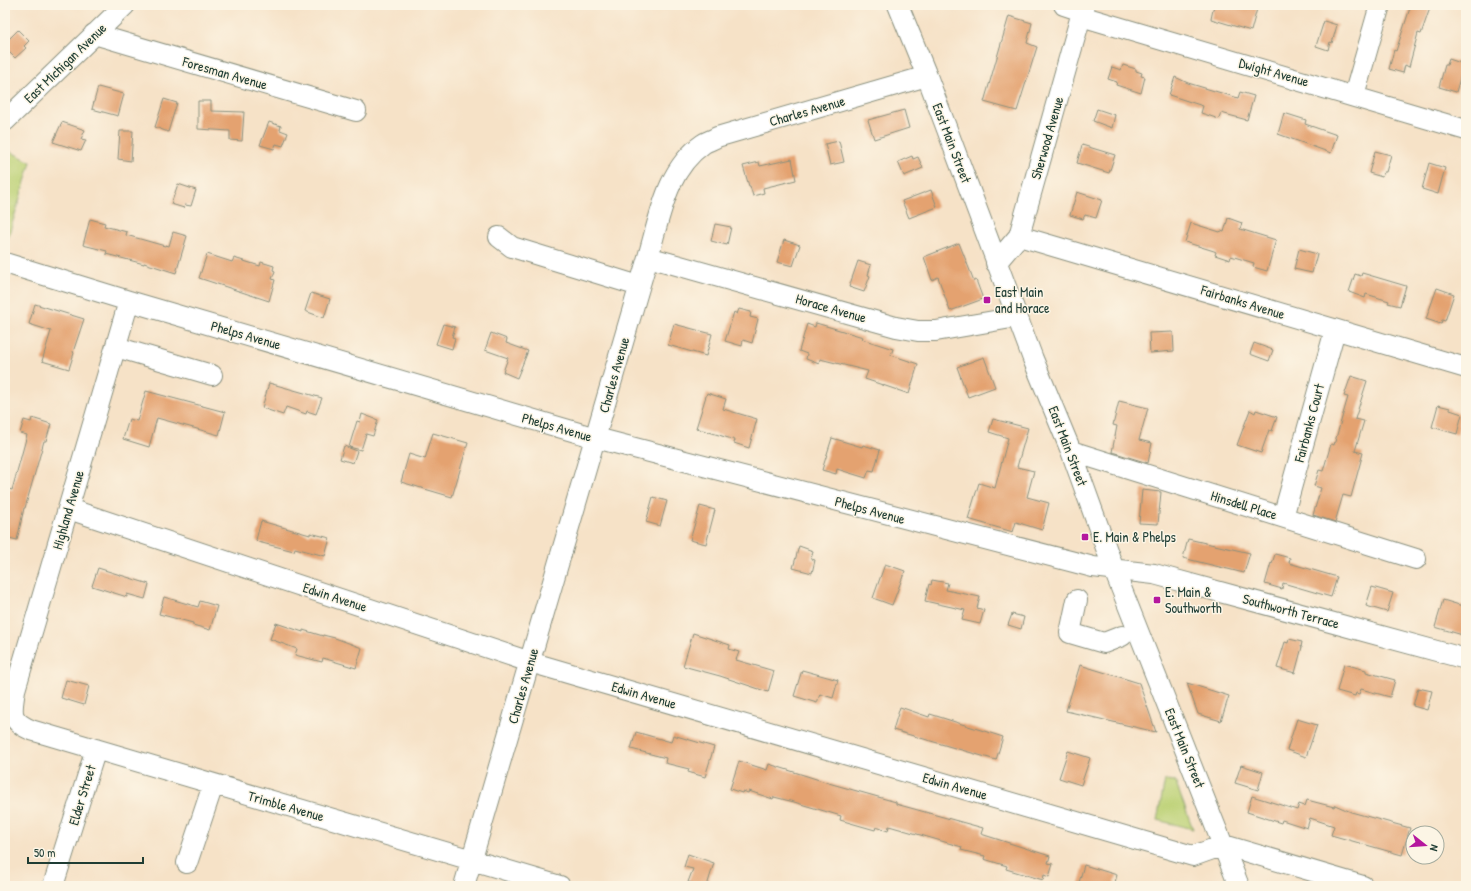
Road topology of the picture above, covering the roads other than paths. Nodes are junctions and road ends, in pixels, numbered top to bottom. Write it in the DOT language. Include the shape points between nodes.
graph roads {
  1 [pos="124,5"];
  2 [pos="898,5"];
  3 [pos="1064,5"];
  4 [pos="1380,5"];
  5 [pos="1083,11"];
  6 [pos="94,34"];
  7 [pos="926,76"];
  8 [pos="1354,96"];
  9 [pos="356,111"];
  10 [pos="5,121"];
  11 [pos="1466,130"];
  12 [pos="1019,236"];
  13 [pos="499,237"];
  14 [pos="648,257"];
  15 [pos="5,263"];
  16 [pos="996,263"];
  17 [pos="639,286"];
  18 [pos="129,301"];
  19 [pos="1017,317"];
  20 [pos="1335,330"];
  21 [pos="116,347"];
  22 [pos="1466,368"];
  23 [pos="212,375"];
  24 [pos="596,438"];
  25 [pos="1071,451"];
  26 [pos="69,509"];
  27 [pos="1283,517"];
  28 [pos="1416,559"];
  29 [pos="1114,570"];
  30 [pos="1077,600"];
  31 [pos="1122,636"];
  32 [pos="1466,659"];
  33 [pos="530,662"];
  34 [pos="15,719"];
  35 [pos="96,749"];
  36 [pos="213,785"];
  37 [pos="1224,845"];
  38 [pos="471,860"];
  39 [pos="187,863"];
  40 [pos="53,886"];
  41 [pos="464,886"];
  42 [pos="560,886"];
  43 [pos="1239,886"];
  44 [pos="1364,886"];
  1 -- 6 [label="street, East Michigan Avenue"];
  2 -- 7 [label="street, East Main Street"];
  3 -- 5 [label="street, Dwight Avenue"];
  4 -- 8 [label="street"];
  5 -- 8 [label="street, Dwight Avenue"];
  5 -- 12 [label="street, Sherwood Avenue"];
  6 -- 9 [label="street, Foresman Avenue"];
  6 -- 10 [label="street, East Michigan Avenue"];
  7 -- 14 [label="street, Charles Avenue" via="717,137 703,144 688,158 672,180"];
  7 -- 16 [label="street, East Main Street"];
  8 -- 11 [label="street, Dwight Avenue"];
  12 -- 16 [label="street, Sherwood Avenue"];
  12 -- 20 [label="street, Fairbanks Avenue"];
  13 -- 17 [label="street" via="512,247"];
  14 -- 17 [label="street, Charles Avenue"];
  14 -- 19 [label="street, Horace Avenue" via="918,331 936,331"];
  15 -- 18 [label="street, Phelps Avenue"];
  16 -- 19 [label="street, East Main Street"];
  17 -- 24 [label="street, Charles Avenue"];
  18 -- 21 [label="street, Highland Avenue"];
  18 -- 24 [label="street, Phelps Avenue"];
  19 -- 25 [label="street, East Main Street"];
  20 -- 22 [label="street, Fairbanks Avenue"];
  20 -- 27 [label="street, Fairbanks Court"];
  21 -- 23 [label="street"];
  21 -- 26 [label="street, Highland Avenue"];
  24 -- 29 [label="street, Phelps Avenue" via="1093,567"];
  24 -- 33 [label="street, Charles Avenue"];
  25 -- 27 [label="street, Hinsdell Place"];
  25 -- 29 [label="street, East Main Street"];
  26 -- 33 [label="street, Edwin Avenue"];
  26 -- 34 [label="street, Highland Avenue" via="15,690 12,713"];
  27 -- 28 [label="street, Hinsdell Place"];
  29 -- 32 [label="street, Southworth Terrace" via="1154,574"];
  29 -- 37 [label="street, East Main Street"];
  30 -- 31 [label="street" via="1070,632 1104,643"];
  33 -- 37 [label="street, Edwin Avenue" via="1193,856"];
  33 -- 38 [label="street, Charles Avenue"];
  34 -- 35 [label="street, Trimble Avenue" via="31,730"];
  35 -- 36 [label="street, Trimble Avenue"];
  35 -- 40 [label="street, Elder Street"];
  36 -- 38 [label="street, Trimble Avenue"];
  36 -- 39 [label="street"];
  37 -- 43 [label="street, East Main Street"];
  37 -- 44 [label="street"];
  38 -- 41 [label="street, Charles Avenue"];
  38 -- 42 [label="street, Trimble Avenue"];
}
